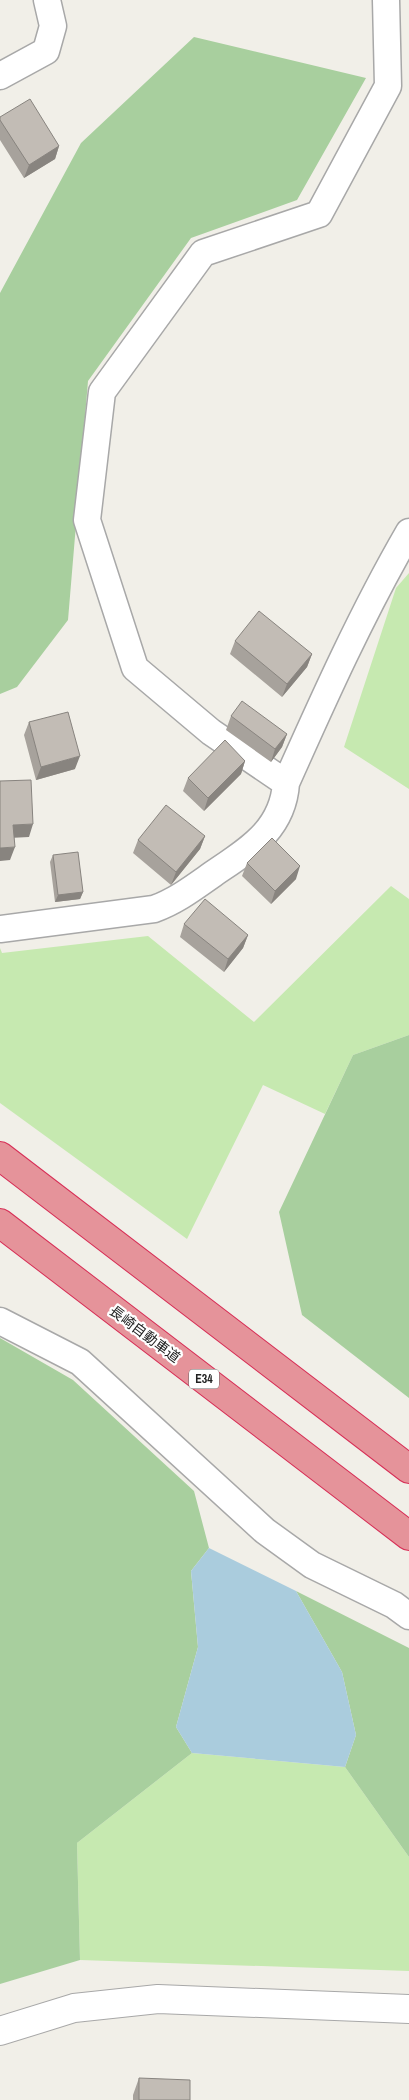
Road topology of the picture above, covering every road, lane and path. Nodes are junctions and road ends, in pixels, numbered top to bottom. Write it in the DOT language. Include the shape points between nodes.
graph roads {
  1 [pos="47,0"];
  2 [pos="386,0"];
  3 [pos="0,76"];
  4 [pos="409,532"];
  5 [pos="286,783"];
  6 [pos="0,930"];
  7 [pos="0,1156"];
  8 [pos="0,1223"];
  9 [pos="0,1321"];
  10 [pos="409,1469"];
  11 [pos="409,1536"];
  12 [pos="409,1616"];
  13 [pos="409,2009"];
  14 [pos="0,2031"];
  1 -- 3 [label="street" via="53,26 46,51"];
  2 -- 5 [label="street" via="388,86 319,214 202,253 102,392 87,520 135,668 211,732"];
  4 -- 5 [label="street" via="330,684"];
  5 -- 6 [label="street" via="285,800 273,825 255,846 174,901 154,909"];
  7 -- 10 [label="highway"];
  8 -- 11 [label="highway, 長崎自動車道 / E34"];
  9 -- 12 [label="street" via="80,1362 265,1531 312,1565 394,1605"];
  13 -- 14 [label="street" via="158,2000 74,2008"];
}
